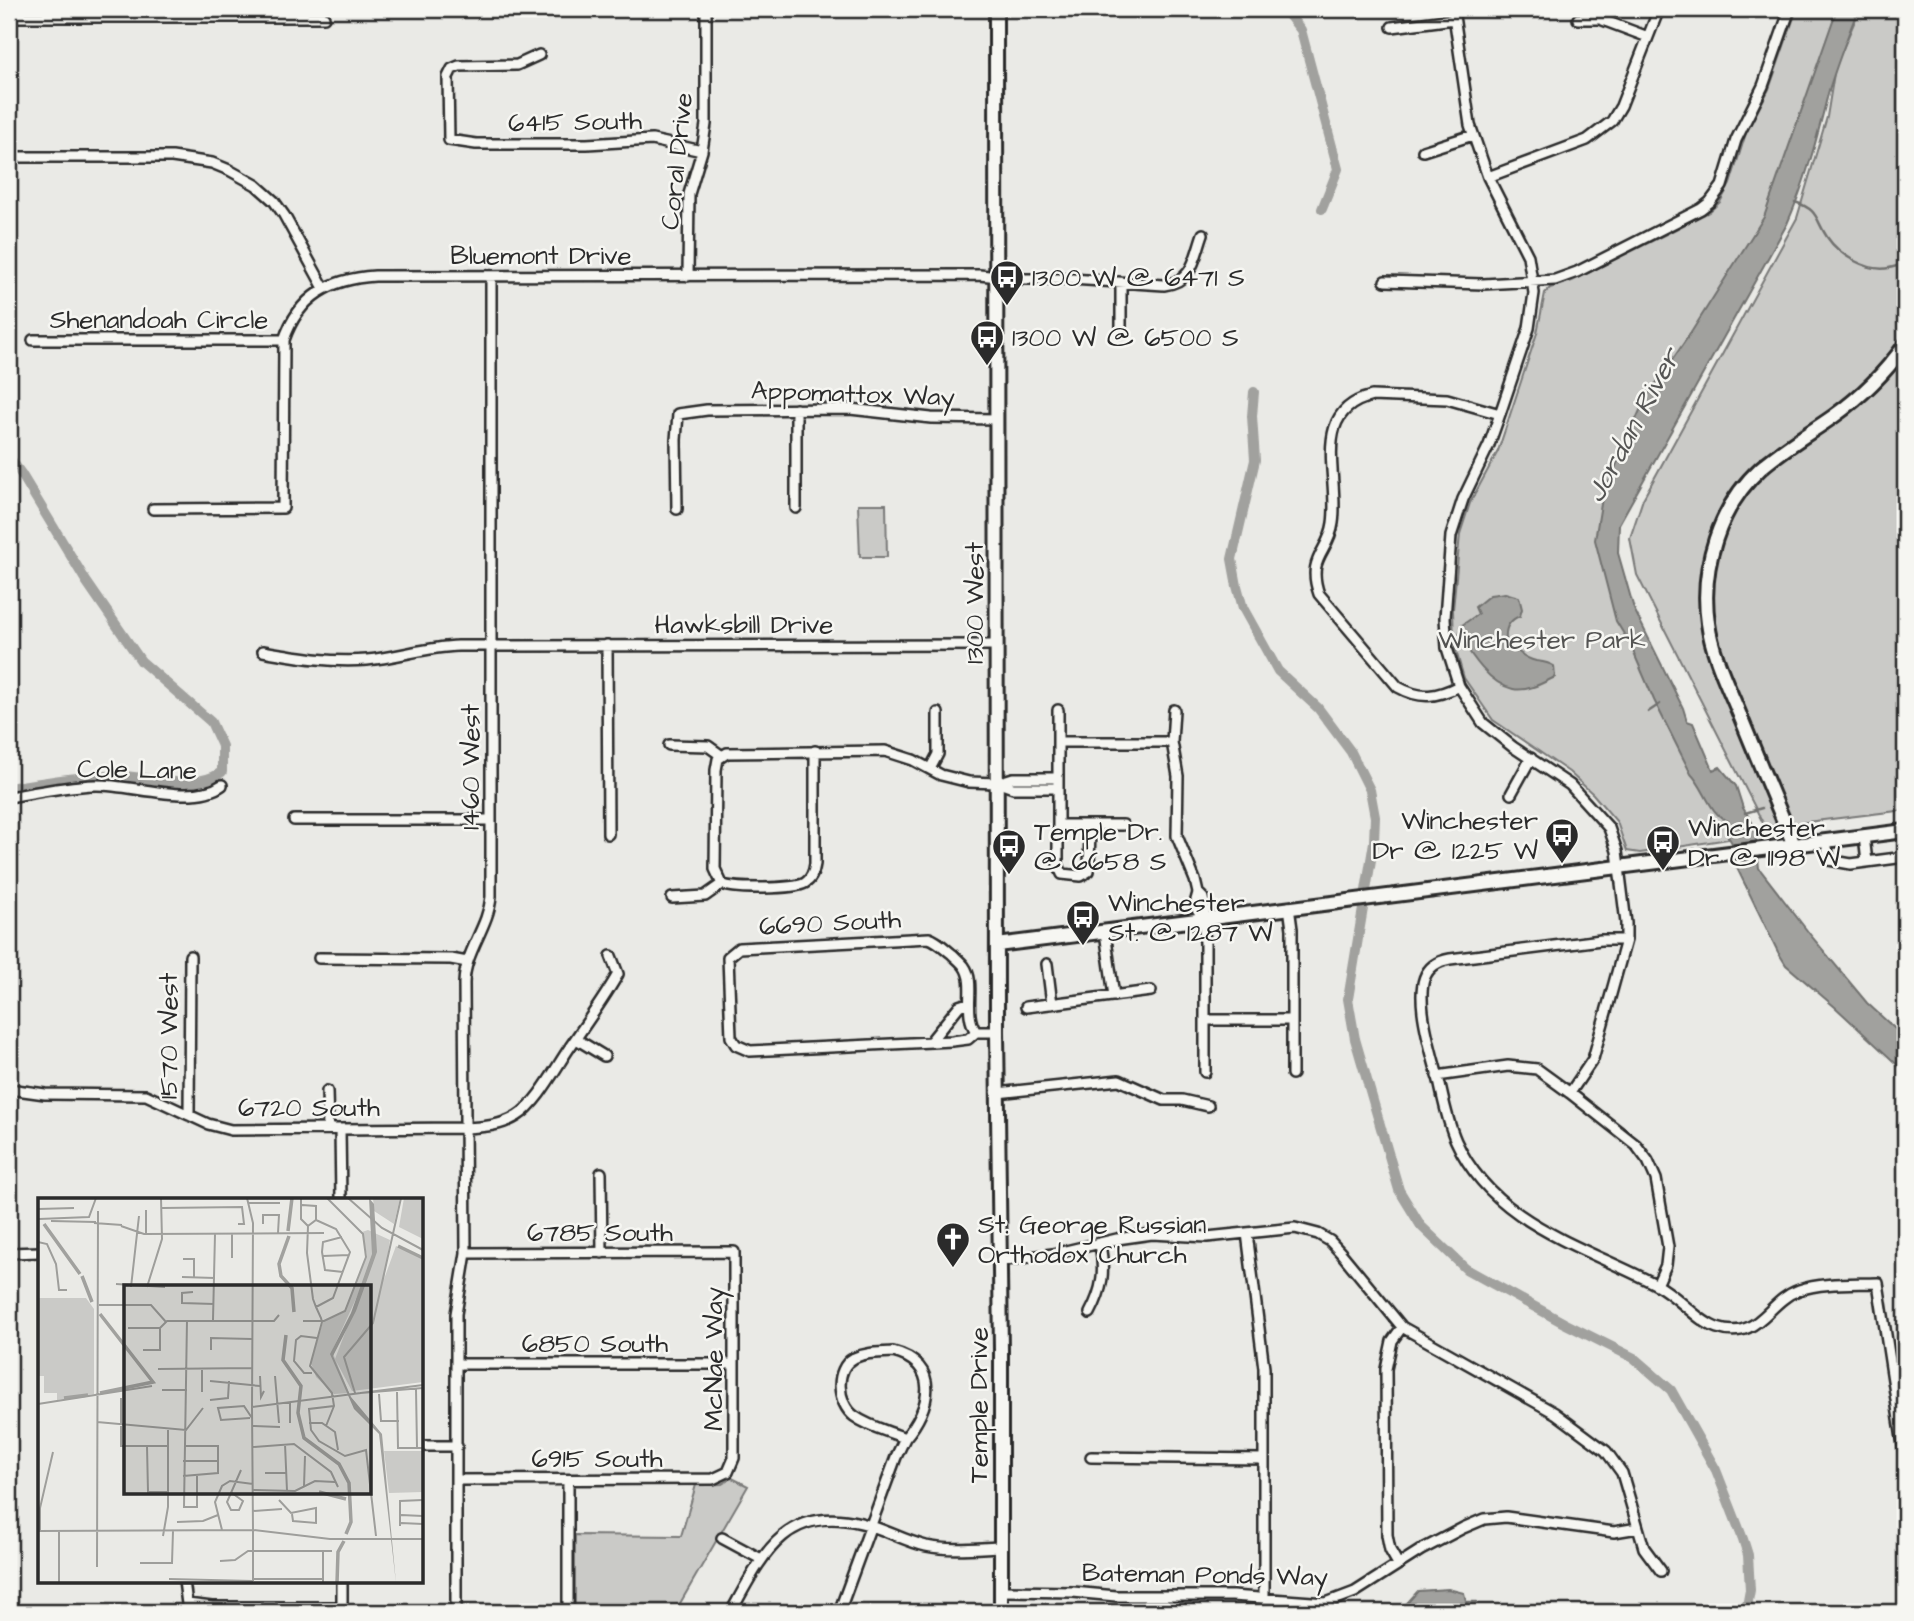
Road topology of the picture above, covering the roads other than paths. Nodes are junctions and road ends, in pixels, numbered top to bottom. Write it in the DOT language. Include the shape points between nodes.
graph roads {
  1 [pos="706,9"];
  2 [pos="996,9"];
  3 [pos="1659,9"];
  4 [pos="1790,9"];
  5 [pos="57,13"];
  6 [pos="182,13"];
  7 [pos="1454,14"];
  8 [pos="9,17"];
  9 [pos="324,17"];
  10 [pos="1578,19"];
  11 [pos="1392,27"];
  12 [pos="1648,37"];
  13 [pos="539,55"];
  14 [pos="1473,135"];
  15 [pos="702,151"];
  16 [pos="1423,151"];
  17 [pos="9,157"];
  18 [pos="1488,177"];
  19 [pos="1203,234"];
  20 [pos="688,276"];
  21 [pos="491,277"];
  22 [pos="996,278"];
  23 [pos="1385,281"];
  24 [pos="1533,281"];
  25 [pos="1121,284"];
  26 [pos="324,288"];
  27 [pos="1121,330"];
  28 [pos="33,340"];
  29 [pos="284,340"];
  30 [pos="1905,345"];
  31 [pos="796,409"];
  32 [pos="1500,414"];
  33 [pos="996,419"];
  34 [pos="796,508"];
  35 [pos="153,509"];
  36 [pos="677,509"];
  37 [pos="607,645"];
  38 [pos="996,645"];
  39 [pos="491,646"];
  40 [pos="263,651"];
  41 [pos="1459,686"];
  42 [pos="1058,710"];
  43 [pos="1174,710"];
  44 [pos="938,713"];
  45 [pos="1058,742"];
  46 [pos="1172,742"];
  47 [pos="669,745"];
  48 [pos="815,751"];
  49 [pos="722,756"];
  50 [pos="1531,758"];
  51 [pos="930,769"];
  52 [pos="997,783"];
  53 [pos="1057,783"];
  54 [pos="222,785"];
  55 [pos="1511,794"];
  56 [pos="9,797"];
  57 [pos="294,820"];
  58 [pos="491,820"];
  59 [pos="1058,825"];
  60 [pos="1090,825"];
  61 [pos="1123,825"];
  62 [pos="1905,831"];
  63 [pos="608,834"];
  64 [pos="1864,836"];
  65 [pos="1826,841"];
  66 [pos="1794,845"];
  67 [pos="1905,857"];
  68 [pos="1867,862"];
  69 [pos="1619,866"];
  70 [pos="722,884"];
  71 [pos="672,898"];
  72 [pos="1289,907"];
  73 [pos="1203,918"];
  74 [pos="1105,932"];
  75 [pos="1626,940"];
  76 [pos="997,945"];
  77 [pos="611,956"];
  78 [pos="190,957"];
  79 [pos="319,958"];
  80 [pos="467,962"];
  81 [pos="1047,964"];
  82 [pos="1151,991"];
  83 [pos="1114,996"];
  84 [pos="968,1003"];
  85 [pos="1052,1004"];
  86 [pos="1026,1007"];
  87 [pos="1205,1020"];
  88 [pos="1292,1020"];
  89 [pos="976,1032"];
  90 [pos="997,1032"];
  91 [pos="576,1039"];
  92 [pos="930,1042"];
  93 [pos="604,1056"];
  94 [pos="1205,1072"];
  95 [pos="1292,1074"];
  96 [pos="1437,1076"];
  97 [pos="9,1089"];
  98 [pos="327,1091"];
  99 [pos="998,1093"];
  100 [pos="1570,1093"];
  101 [pos="1208,1106"];
  102 [pos="189,1115"];
  103 [pos="465,1128"];
  104 [pos="328,1129"];
  105 [pos="340,1129"];
  106 [pos="601,1172"];
  107 [pos="341,1198"];
  108 [pos="998,1198"];
  109 [pos="1247,1233"];
  110 [pos="1100,1244"];
  111 [pos="38,1252"];
  112 [pos="734,1252"];
  113 [pos="9,1253"];
  114 [pos="466,1253"];
  115 [pos="602,1253"];
  116 [pos="998,1261"];
  117 [pos="1657,1285"];
  118 [pos="1090,1313"];
  119 [pos="1402,1327"];
  120 [pos="456,1364"];
  121 [pos="734,1364"];
  122 [pos="905,1438"];
  123 [pos="424,1446"];
  124 [pos="457,1446"];
  125 [pos="1091,1457"];
  126 [pos="1905,1458"];
  127 [pos="1263,1459"];
  128 [pos="732,1466"];
  129 [pos="457,1479"];
  130 [pos="568,1479"];
  131 [pos="872,1526"];
  132 [pos="1638,1528"];
  133 [pos="722,1538"];
  134 [pos="1001,1547"];
  135 [pos="761,1559"];
  136 [pos="1398,1564"];
  137 [pos="1661,1571"];
  138 [pos="184,1582"];
  139 [pos="342,1582"];
  140 [pos="1001,1591"];
  141 [pos="1264,1597"];
  142 [pos="342,1610"];
  143 [pos="456,1612"];
  144 [pos="568,1612"];
  145 [pos="731,1612"];
  146 [pos="839,1612"];
  147 [pos="1001,1612"];
  1 -- 15 [label="street, Coral Drive"];
  2 -- 22 [label="main road, 1300 West"];
  3 -- 12 [label="street"];
  4 -- 24 [label="street" via="1718,194 1702,209 1577,272"];
  5 -- 6 [label="street"];
  5 -- 8 [label="street"];
  6 -- 9 [label="street"];
  7 -- 11 [label="street"];
  7 -- 14 [label="street"];
  10 -- 12 [label="street" via="1600,19"];
  12 -- 18 [label="street" via="1621,106 1601,132"];
  13 -- 15 [label="street, 6415 South" via="517,65 452,69 448,77 449,140 476,144 652,140"];
  14 -- 16 [label="street"];
  14 -- 18 [label="street"];
  15 -- 20 [label="street, Coral Drive" via="689,194"];
  17 -- 26 [label="street" via="172,157 220,166 256,185 274,201"];
  18 -- 24 [label="street" via="1528,257"];
  19 -- 25 [label="street, Bluemont Drive" via="1183,280 1164,285"];
  20 -- 21 [label="street, Bluemont Drive"];
  20 -- 22 [label="street, Bluemont Drive"];
  21 -- 26 [label="street, Bluemont Drive" via="366,277"];
  21 -- 39 [label="street, 1460 West"];
  22 -- 25 [label="street, Bluemont Drive"];
  22 -- 33 [label="main road, 1300 West"];
  23 -- 24 [label="street"];
  24 -- 32 [label="street" via="1532,315"];
  25 -- 27 [label="street"];
  26 -- 29 [label="street, Bluemont Drive" via="294,316"];
  28 -- 29 [label="street, Shenandoah Circle"];
  29 -- 35 [label="street, Bluemont Drive" via="282,508"];
  30 -- 66 [label="main road" via="1867,390 1759,470 1722,521 1709,562 1708,624 1720,667"];
  31 -- 33 [label="street, Appomattox Way"];
  31 -- 34 [label="street"];
  31 -- 36 [label="street, Appomattox Way" via="678,414"];
  32 -- 41 [label="street" via="1451,536 1445,635"];
  32 -- 41 [label="street" via="1455,400 1372,396 1350,404 1333,433 1333,523 1315,566 1319,594 1398,687 1428,697"];
  33 -- 38 [label="main road, 1300 West"];
  37 -- 38 [label="street, Hawksbill Drive"];
  37 -- 39 [label="street, Hawksbill Drive"];
  37 -- 63 [label="street"];
  38 -- 52 [label="main road, 1300 West"];
  39 -- 40 [label="street, Hawksbill Drive" via="435,647 365,660 318,660"];
  39 -- 58 [label="street, 1460 West"];
  41 -- 50 [label="street" via="1483,723"];
  42 -- 45 [label="street"];
  43 -- 46 [label="street"];
  44 -- 51 [label="street" via="939,750"];
  45 -- 46 [label="street"];
  45 -- 53 [label="street"];
  46 -- 73 [label="street" via="1178,776 1177,836 1195,880 1197,909"];
  47 -- 49 [label="street" via="708,746"];
  48 -- 49 [label="street" via="740,751"];
  48 -- 51 [label="street" via="885,751"];
  48 -- 70 [label="street" via="815,864 811,878 801,885 777,887 734,889"];
  49 -- 70 [label="street" via="716,770 715,869"];
  50 -- 55 [label="street"];
  50 -- 69 [label="street" via="1570,785 1605,822 1616,842"];
  51 -- 52 [label="street" via="953,779"];
  52 -- 53 [label="street" via="1013,778"];
  52 -- 76 [label="main road, 1300 West"];
  53 -- 59 [label="street"];
  54 -- 56 [label="street, Cole Lane" via="204,794 96,785"];
  57 -- 58 [label="street"];
  58 -- 80 [label="street, 1460 West" via="490,907"];
  59 -- 60 [label="street"];
  59 -- 60 [label="street" via="1060,871 1074,876 1089,871"];
  60 -- 61 [label="street"];
  62 -- 64 [label="main road"];
  64 -- 65 [label="main road"];
  64 -- 68 [label="street"];
  65 -- 66 [label="main road"];
  65 -- 68 [label="street" via="1829,860"];
  66 -- 69 [label="main road"];
  67 -- 68 [label="street"];
  69 -- 72 [label="main road"];
  69 -- 75 [label="street"];
  70 -- 71 [label="street" via="709,895"];
  72 -- 73 [label="main road"];
  72 -- 88 [label="street"];
  73 -- 74 [label="main road"];
  73 -- 87 [label="street"];
  74 -- 76 [label="main road"];
  74 -- 83 [label="street"];
  75 -- 96 [label="street" via="1436,962 1426,977 1422,1000"];
  75 -- 100 [label="street" via="1593,1059"];
  76 -- 90 [label="main road, 1300 West"];
  77 -- 91 [label="street, 6720 South" via="618,974"];
  78 -- 102 [label="street, 1570 West"];
  79 -- 80 [label="street"];
  80 -- 103 [label="street, 1460 West"];
  81 -- 85 [label="street"];
  82 -- 83 [label="street"];
  83 -- 85 [label="street"];
  84 -- 89 [label="street, 6690 South"];
  84 -- 92 [label="street" via="950,1015"];
  84 -- 92 [label="street, 6690 South" via="965,966 929,938 739,948 728,957 731,1037 750,1051"];
  85 -- 86 [label="street"];
  87 -- 88 [label="street"];
  87 -- 94 [label="street"];
  88 -- 95 [label="street"];
  89 -- 90 [label="street, 6690 South"];
  89 -- 92 [label="street, 6690 South" via="968,1039"];
  90 -- 99 [label="main road, 1300 West"];
  91 -- 93 [label="street"];
  91 -- 103 [label="street, 6720 South" via="519,1115 494,1125"];
  96 -- 100 [label="street" via="1528,1066"];
  96 -- 117 [label="street" via="1454,1138 1493,1195 1541,1229"];
  97 -- 102 [label="street, 6720 South" via="146,1095"];
  98 -- 104 [label="street"];
  99 -- 101 [label="street" via="1119,1080 1164,1100"];
  99 -- 108 [label="main road, 1300 West"];
  100 -- 117 [label="street" via="1636,1145 1653,1170 1668,1247"];
  102 -- 104 [label="street, 6720 South" via="232,1130"];
  103 -- 105 [label="street, 6720 South"];
  103 -- 114 [label="street, 1460 West"];
  104 -- 105 [label="street, 6720 South"];
  105 -- 107 [label="street"];
  106 -- 115 [label="street"];
  108 -- 116 [label="main road, Temple Drive"];
  109 -- 110 [label="street" via="1207,1237 1152,1234"];
  109 -- 119 [label="street" via="1295,1228 1330,1241"];
  109 -- 127 [label="street" via="1264,1368"];
  110 -- 116 [label="street"];
  110 -- 118 [label="street" via="1102,1286"];
  111 -- 113 [label="street"];
  112 -- 115 [label="street, 6785 South"];
  112 -- 121 [label="street, McNae Way"];
  114 -- 115 [label="street, 6785 South"];
  114 -- 120 [label="street, 1460 West" via="457,1301"];
  116 -- 134 [label="main road, Temple Drive"];
  117 -- 126 [label="street" via="1711,1325 1742,1330 1760,1322 1798,1290 1878,1283"];
  119 -- 132 [label="street" via="1555,1413 1596,1443 1622,1473"];
  119 -- 136 [label="street" via="1392,1341 1386,1369 1387,1535"];
  120 -- 121 [label="street, 6850 South"];
  120 -- 124 [label="street, 1460 West"];
  121 -- 128 [label="street, McNae Way"];
  122 -- 122 [label="street" via="925,1408 926,1380 918,1364 892,1352 866,1353 851,1360 842,1371 840,1387 851,1414"];
  122 -- 131 [label="street"];
  123 -- 124 [label="street"];
  124 -- 129 [label="street, 1460 West"];
  125 -- 127 [label="street"];
  127 -- 141 [label="street"];
  128 -- 130 [label="street, 6915 South" via="713,1479"];
  129 -- 130 [label="street, 6915 South"];
  129 -- 143 [label="street, 1460 West"];
  130 -- 144 [label="street"];
  131 -- 134 [label="street" via="936,1548"];
  131 -- 135 [label="street" via="838,1518 804,1522 781,1535"];
  131 -- 146 [label="street"];
  132 -- 136 [label="street, Bateman Ponds Way" via="1605,1531 1494,1517 1463,1528"];
  132 -- 137 [label="street" via="1644,1548"];
  133 -- 135 [label="street"];
  134 -- 140 [label="main road, Temple Drive"];
  135 -- 145 [label="street"];
  136 -- 141 [label="street, Bateman Ponds Way" via="1333,1601"];
  138 -- 142 [label="street" via="187,1604"];
  139 -- 142 [label="street"];
  140 -- 141 [label="street, Bateman Ponds Way"];
  140 -- 147 [label="main road, Temple Drive"];
}
